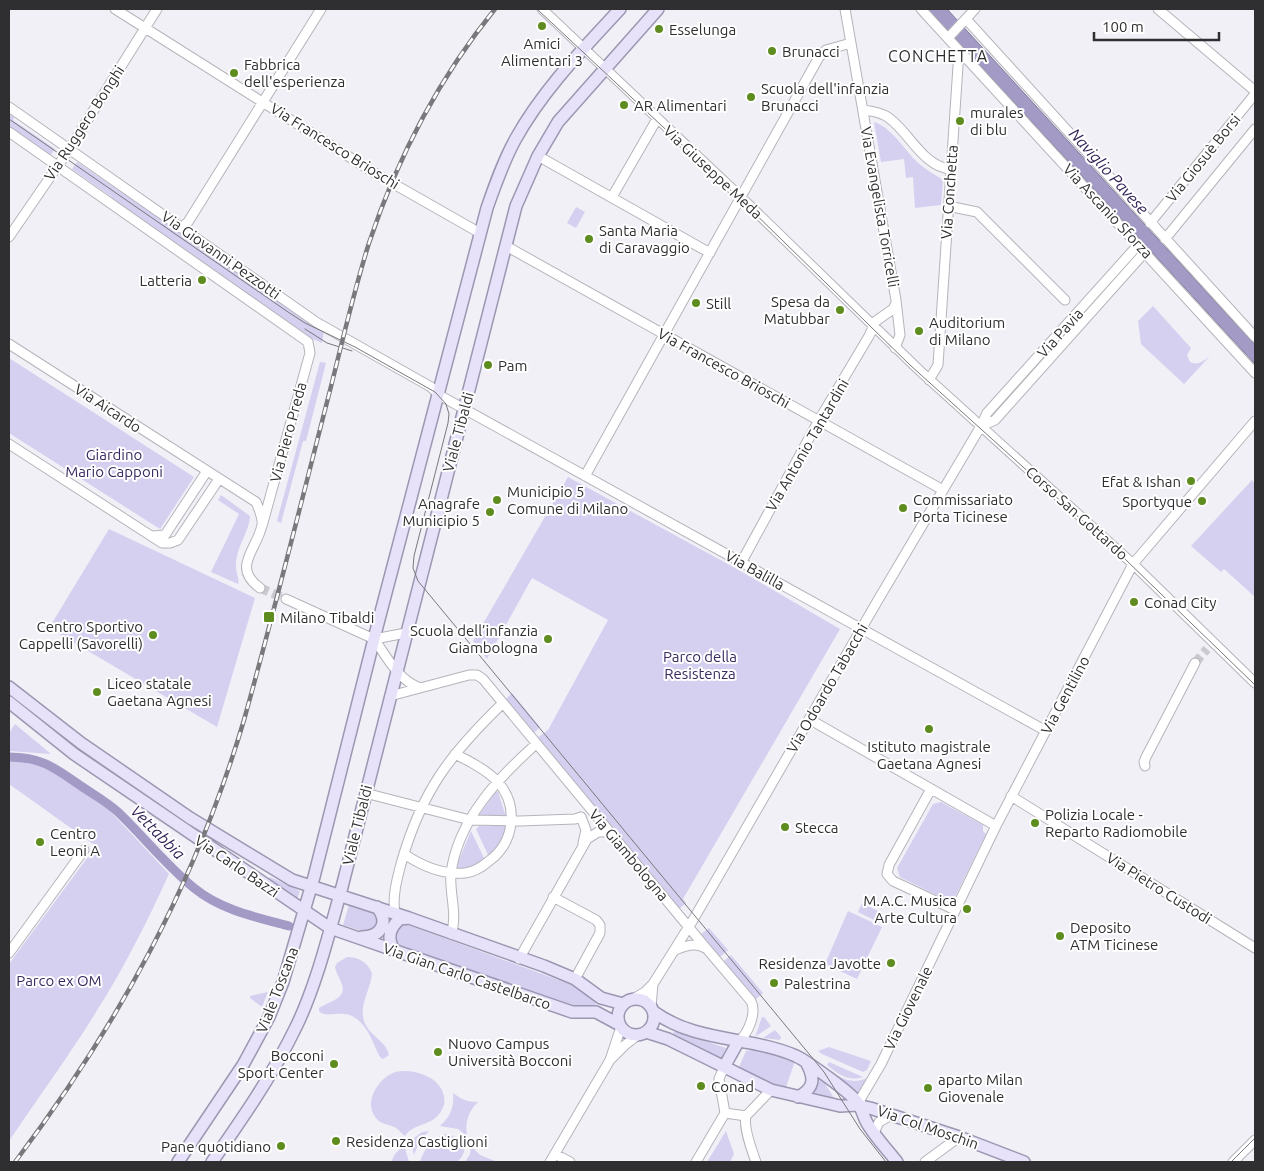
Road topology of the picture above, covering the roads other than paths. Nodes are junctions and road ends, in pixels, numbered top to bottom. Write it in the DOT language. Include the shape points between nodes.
graph roads {
  1 [pos="115,9"];
  2 [pos="157,9"];
  3 [pos="321,9"];
  4 [pos="537,9"];
  5 [pos="542,9"];
  6 [pos="620,9"];
  7 [pos="658,9"];
  8 [pos="845,9"];
  9 [pos="921,9"];
  10 [pos="1158,9"];
  11 [pos="968,15"];
  12 [pos="550,19"];
  13 [pos="145,28"];
  14 [pos="950,36"];
  15 [pos="850,43"];
  16 [pos="583,50"];
  17 [pos="959,51"];
  18 [pos="604,69"];
  19 [pos="1255,93"];
  20 [pos="263,101"];
  21 [pos="9,107"];
  22 [pos="864,110"];
  23 [pos="657,119"];
  24 [pos="1255,129"];
  25 [pos="9,132"];
  26 [pos="70,148"];
  27 [pos="538,156"];
  28 [pos="58,165"];
  29 [pos="951,169"];
  30 [pos="612,197"];
  31 [pos="741,198"];
  32 [pos="948,206"];
  33 [pos="1150,223"];
  34 [pos="181,228"];
  35 [pos="480,233"];
  36 [pos="9,237"];
  37 [pos="1165,239"];
  38 [pos="1138,245"];
  39 [pos="506,246"];
  40 [pos="1145,252"];
  41 [pos="710,253"];
  42 [pos="1112,275"];
  43 [pos="1119,282"];
  44 [pos="1065,300"];
  45 [pos="896,303"];
  46 [pos="874,328"];
  47 [pos="664,335"];
  48 [pos="1255,337"];
  49 [pos="304,338"];
  50 [pos="9,344"];
  51 [pos="895,348"];
  52 [pos="1255,373"];
  53 [pos="929,380"];
  54 [pos="1008,390"];
  55 [pos="439,395"];
  56 [pos="1016,398"];
  57 [pos="465,408"];
  58 [pos="819,420"];
  59 [pos="1255,421"];
  60 [pos="981,426"];
  61 [pos="9,444"];
  62 [pos="207,471"];
  63 [pos="585,476"];
  64 [pos="219,478"];
  65 [pos="943,490"];
  66 [pos="272,491"];
  67 [pos="256,502"];
  68 [pos="262,526"];
  69 [pos="152,536"];
  70 [pos="741,563"];
  71 [pos="1133,564"];
  72 [pos="260,588"];
  73 [pos="286,600"];
  74 [pos="862,628"];
  75 [pos="406,633"];
  76 [pos="374,639"];
  77 [pos="1195,663"];
  78 [pos="396,671"];
  79 [pos="1255,683"];
  80 [pos="9,687"];
  81 [pos="420,688"];
  82 [pos="390,696"];
  83 [pos="13,703"];
  84 [pos="503,703"];
  85 [pos="809,719"];
  86 [pos="1046,731"];
  87 [pos="536,744"];
  88 [pos="455,754"];
  89 [pos="1146,766"];
  90 [pos="497,782"];
  91 [pos="931,789"];
  92 [pos="365,793"];
  93 [pos="1011,796"];
  94 [pos="583,800"];
  95 [pos="421,808"];
  96 [pos="580,817"];
  97 [pos="470,820"];
  98 [pos="512,821"];
  99 [pos="996,826"];
  100 [pos="609,832"];
  101 [pos="583,844"];
  102 [pos="84,850"];
  103 [pos="404,854"];
  104 [pos="280,873"];
  105 [pos="451,873"];
  106 [pos="264,884"];
  107 [pos="311,886"];
  108 [pos="339,896"];
  109 [pos="553,897"];
  110 [pos="377,907"];
  111 [pos="954,910"];
  112 [pos="304,911"];
  113 [pos="395,913"];
  114 [pos="409,918"];
  115 [pos="316,919"];
  116 [pos="688,927"];
  117 [pos="330,928"];
  118 [pos="452,934"];
  119 [pos="360,938"];
  120 [pos="706,948"];
  121 [pos="1255,948"];
  122 [pos="675,950"];
  123 [pos="394,951"];
  124 [pos="9,953"];
  125 [pos="519,959"];
  126 [pos="575,979"];
  127 [pos="653,984"];
  128 [pos="601,998"];
  129 [pos="628,1002"];
  130 [pos="653,1009"];
  131 [pos="596,1012"];
  132 [pos="620,1026"];
  133 [pos="642,1034"];
  134 [pos="738,1042"];
  135 [pos="610,1060"];
  136 [pos="806,1062"];
  137 [pos="724,1067"];
  138 [pos="771,1090"];
  139 [pos="798,1097"];
  140 [pos="859,1106"];
  141 [pos="725,1113"];
  142 [pos="891,1114"];
  143 [pos="746,1116"];
  144 [pos="874,1133"];
  145 [pos="959,1136"];
  146 [pos="1255,1140"];
  147 [pos="553,1158"];
  148 [pos="754,1161"];
  149 [pos="178,1162"];
  150 [pos="212,1162"];
  151 [pos="570,1162"];
  152 [pos="696,1162"];
  153 [pos="897,1162"];
  154 [pos="925,1162"];
  155 [pos="1024,1162"];
  156 [pos="1233,1162"];
  1 -- 13 [label="street, Via Francesco Brioschi"];
  2 -- 13 [label="street, Via Ruggero Bonghi"];
  3 -- 20 [label="street"];
  4 -- 12 [label="street, Via Giuseppe Meda"];
  5 -- 12 [label="street, Via Giuseppe Meda"];
  6 -- 16 [label="main road, Viale Tibaldi"];
  7 -- 18 [label="main road, Viale Tibaldi"];
  8 -- 15 [label="street, Via Evangelista Torricelli"];
  9 -- 14 [label="street"];
  10 -- 19 [label="street"];
  11 -- 14 [label="street"];
  11 -- 33 [label="street"];
  12 -- 16 [label="street, Via Giuseppe Meda"];
  13 -- 20 [label="street, Via Francesco Brioschi"];
  13 -- 26 [label="street, Via Ruggero Bonghi"];
  14 -- 17 [label="street"];
  15 -- 22 [label="street, Via Evangelista Torricelli"];
  15 -- 31 [label="street" via="826,50 819,57"];
  16 -- 18 [label="street, Via Giuseppe Meda"];
  16 -- 35 [label="main road, Viale Tibaldi" via="539,103 514,142 499,173"];
  17 -- 29 [label="street, Via Conchetta"];
  17 -- 38 [label="street, Via Ascanio Sforza"];
  18 -- 23 [label="street, Via Giuseppe Meda"];
  18 -- 27 [label="main road, Viale Tibaldi" via="558,122"];
  19 -- 33 [label="street, Via Giosuè Borsi"];
  20 -- 34 [label="street" via="188,222"];
  20 -- 35 [label="street, Via Francesco Brioschi" via="385,179"];
  21 -- 26 [label="street, Via Giovanni Pezzotti"];
  22 -- 29 [label="street, Via Evangelista Torricelli" via="885,115 928,159"];
  22 -- 45 [label="street, Via Evangelista Torricelli"];
  23 -- 30 [label="street"];
  23 -- 31 [label="street, Via Giuseppe Meda"];
  24 -- 37 [label="street, Via Giosuè Borsi"];
  25 -- 28 [label="street, Via Giovanni Pezzotti"];
  26 -- 28 [label="street, Via Ruggero Bonghi"];
  26 -- 34 [label="street, Via Giovanni Pezzotti"];
  27 -- 30 [label="street"];
  27 -- 39 [label="main road, Viale Tibaldi" via="516,206"];
  28 -- 36 [label="street, Via Ruggero Bonghi"];
  28 -- 49 [label="street, Via Giovanni Pezzotti"];
  29 -- 32 [label="street, Via Conchetta"];
  30 -- 41 [label="street"];
  31 -- 41 [label="street"];
  31 -- 46 [label="street, Via Giuseppe Meda"];
  32 -- 44 [label="street" via="977,212"];
  32 -- 53 [label="street, Via Conchetta" via="938,366"];
  33 -- 37 [label="street"];
  34 -- 55 [label="street, Via Giovanni Pezzotti" via="316,322 431,386"];
  35 -- 55 [label="main road, Viale Tibaldi"];
  37 -- 48 [label="street"];
  38 -- 40 [label="street, Via Ascanio Sforza"];
  38 -- 42 [label="street, Via Pavia"];
  39 -- 47 [label="street, Via Francesco Brioschi"];
  39 -- 57 [label="main road, Viale Tibaldi"];
  40 -- 43 [label="street, Via Pavia"];
  40 -- 52 [label="street, Via Ascanio Sforza"];
  41 -- 47 [label="street"];
  42 -- 43 [label="street"];
  42 -- 54 [label="street, Via Pavia"];
  43 -- 56 [label="street, Via Pavia"];
  45 -- 46 [label="street, Via Antonio Tantardini" via="876,321"];
  45 -- 51 [label="street, Via Evangelista Torricelli" via="900,334"];
  46 -- 51 [label="street, Via Giuseppe Meda"];
  46 -- 58 [label="street, Via Antonio Tantardini"];
  47 -- 58 [label="street, Via Francesco Brioschi"];
  47 -- 63 [label="street"];
  49 -- 66 [label="street, Via Piero Preda" via="310,353"];
  50 -- 62 [label="street, Via Aicardo"];
  51 -- 53 [label="street, Corso San Gottardo"];
  53 -- 60 [label="street, Corso San Gottardo"];
  54 -- 56 [label="street"];
  54 -- 60 [label="street, Via Pavia" via="987,413"];
  55 -- 57 [label="street, Via Giovanni Pezzotti"];
  55 -- 76 [label="main road, Viale Tibaldi"];
  56 -- 60 [label="street, Via Pavia" via="995,420"];
  57 -- 63 [label="street, Via Balilla"];
  57 -- 75 [label="main road, Viale Tibaldi"];
  58 -- 65 [label="street, Via Francesco Brioschi"];
  58 -- 70 [label="street, Via Antonio Tantardini"];
  59 -- 71 [label="street, Via Gentilino"];
  60 -- 65 [label="street, Via Odoardo Tabacchi"];
  60 -- 71 [label="street, Corso San Gottardo"];
  61 -- 69 [label="street"];
  62 -- 64 [label="street, Via Aicardo"];
  62 -- 69 [label="street" via="165,535"];
  63 -- 70 [label="street, Via Balilla"];
  64 -- 67 [label="street, Via Aicardo"];
  64 -- 69 [label="street" via="178,540 162,543"];
  65 -- 74 [label="street, Via Odoardo Tabacchi"];
  66 -- 67 [label="street"];
  66 -- 68 [label="street, Via Piero Preda"];
  67 -- 68 [label="street"];
  68 -- 72 [label="street, Via Piero Preda" via="246,570"];
  70 -- 74 [label="street, Via Balilla"];
  71 -- 79 [label="street, Corso San Gottardo" via="1210,646"];
  71 -- 86 [label="street, Via Gentilino"];
  73 -- 76 [label="street"];
  74 -- 85 [label="street, Via Odoardo Tabacchi"];
  74 -- 86 [label="street, Via Balilla"];
  75 -- 76 [label="street"];
  75 -- 78 [label="main road, Viale Tibaldi"];
  76 -- 78 [label="street"];
  76 -- 107 [label="main road, Viale Tibaldi"];
  77 -- 89 [label="street" via="1146,757"];
  78 -- 81 [label="street"];
  78 -- 82 [label="main road, Viale Tibaldi"];
  80 -- 83 [label="main road, Via Carlo Bazzi"];
  81 -- 82 [label="street"];
  81 -- 84 [label="street, Via Giambologna" via="477,675"];
  82 -- 92 [label="main road, Viale Tibaldi"];
  83 -- 104 [label="main road, Via Carlo Bazzi" via="81,743 190,818"];
  83 -- 106 [label="main road, Via Carlo Bazzi" via="74,754"];
  84 -- 87 [label="street, Via Giambologna"];
  84 -- 88 [label="street"];
  85 -- 91 [label="street"];
  85 -- 116 [label="street, Via Odoardo Tabacchi"];
  86 -- 93 [label="street, Via Gentilino"];
  87 -- 90 [label="street"];
  87 -- 94 [label="street, Via Giambologna"];
  88 -- 90 [label="street"];
  88 -- 95 [label="street" via="436,779"];
  90 -- 97 [label="street"];
  90 -- 98 [label="street" via="508,800"];
  91 -- 99 [label="street"];
  91 -- 111 [label="street" via="887,874 894,881"];
  92 -- 95 [label="street"];
  92 -- 108 [label="main road, Viale Tibaldi"];
  93 -- 99 [label="street, Via Gentilino"];
  93 -- 121 [label="street, Via Pietro Custodi"];
  94 -- 96 [label="street"];
  94 -- 100 [label="street, Via Giambologna"];
  95 -- 97 [label="street"];
  95 -- 103 [label="street"];
  96 -- 98 [label="street"];
  96 -- 101 [label="street" via="586,830"];
  97 -- 98 [label="street"];
  97 -- 105 [label="street" via="456,850"];
  98 -- 105 [label="street" via="506,842 495,857 475,870"];
  99 -- 111 [label="street, Via Giovenale"];
  100 -- 101 [label="street" via="592,834"];
  100 -- 116 [label="street, Via Giambologna"];
  101 -- 109 [label="street"];
  102 -- 124 [label="street"];
  103 -- 105 [label="street" via="430,868"];
  103 -- 113 [label="street" via="395,891"];
  104 -- 106 [label="main road" via="266,874"];
  104 -- 107 [label="main road, Via Carlo Bazzi"];
  105 -- 118 [label="street"];
  106 -- 112 [label="main road, Via Carlo Bazzi"];
  107 -- 108 [label="main road, Via Carlo Bazzi"];
  107 -- 112 [label="main road, Viale Toscana"];
  108 -- 110 [label="main road"];
  108 -- 117 [label="main road, Viale Toscana"];
  109 -- 125 [label="street"];
  109 -- 126 [label="street" via="596,920 600,927 600,933"];
  110 -- 113 [label="main road"];
  110 -- 119 [label="main road" via="382,918 380,930 375,935"];
  111 -- 140 [label="street, Via Giovenale"];
  112 -- 115 [label="main road, Via Carlo Bazzi"];
  112 -- 149 [label="main road, Viale Toscana" via="283,982 257,1040"];
  113 -- 114 [label="main road"];
  114 -- 118 [label="main road"];
  114 -- 123 [label="main road" via="400,919 391,930 389,939"];
  115 -- 117 [label="main road, Via Gian Carlo Castelbarco"];
  116 -- 120 [label="street, Via Giambologna"];
  116 -- 122 [label="street, Via Odoardo Tabacchi"];
  117 -- 119 [label="main road, Via Gian Carlo Castelbarco"];
  117 -- 150 [label="main road, Viale Toscana" via="296,1028 259,1092"];
  118 -- 125 [label="main road"];
  119 -- 123 [label="main road, Via Gian Carlo Castelbarco"];
  120 -- 122 [label="street" via="693,944"];
  120 -- 134 [label="street, Via Giambologna" via="753,1005 753,1016 744,1038"];
  122 -- 127 [label="street, Via Odoardo Tabacchi"];
  123 -- 131 [label="main road, Via Gian Carlo Castelbarco" via="572,1012"];
  125 -- 126 [label="main road"];
  126 -- 128 [label="main road"];
  127 -- 129 [label="street, Via Odoardo Tabacchi"];
  127 -- 130 [label="street, Via Odoardo Tabacchi"];
  128 -- 129 [label="main road"];
  128 -- 131 [label="main road"];
  129 -- 130 [label="main road" via="642,999"];
  129 -- 132 [label="main road" via="618,1014"];
  130 -- 133 [label="main road" via="654,1024"];
  130 -- 134 [label="main road" via="678,1026"];
  131 -- 132 [label="main road, Via Gian Carlo Castelbarco"];
  132 -- 133 [label="main road" via="629,1034"];
  132 -- 135 [label="street"];
  133 -- 135 [label="street" via="624,1045"];
  133 -- 137 [label="main road" via="668,1040"];
  134 -- 136 [label="main road" via="784,1052"];
  134 -- 137 [label="main road"];
  135 -- 147 [label="street"];
  136 -- 139 [label="main road" via="812,1073 812,1084"];
  136 -- 140 [label="main road"];
  137 -- 138 [label="main road"];
  137 -- 141 [label="street" via="718,1080"];
  138 -- 139 [label="main road"];
  138 -- 143 [label="street"];
  139 -- 140 [label="main road" via="840,1106"];
  140 -- 142 [label="main road, Via Col Moschin"];
  140 -- 144 [label="main road"];
  141 -- 143 [label="street"];
  141 -- 152 [label="street"];
  142 -- 144 [label="street" via="877,1124"];
  142 -- 145 [label="main road, Via Col Moschin"];
  143 -- 148 [label="street"];
  144 -- 153 [label="main road"];
  145 -- 154 [label="street"];
  145 -- 155 [label="main road, Via Col Moschin"];
  146 -- 156 [label="street"];
  147 -- 151 [label="street"];
}
